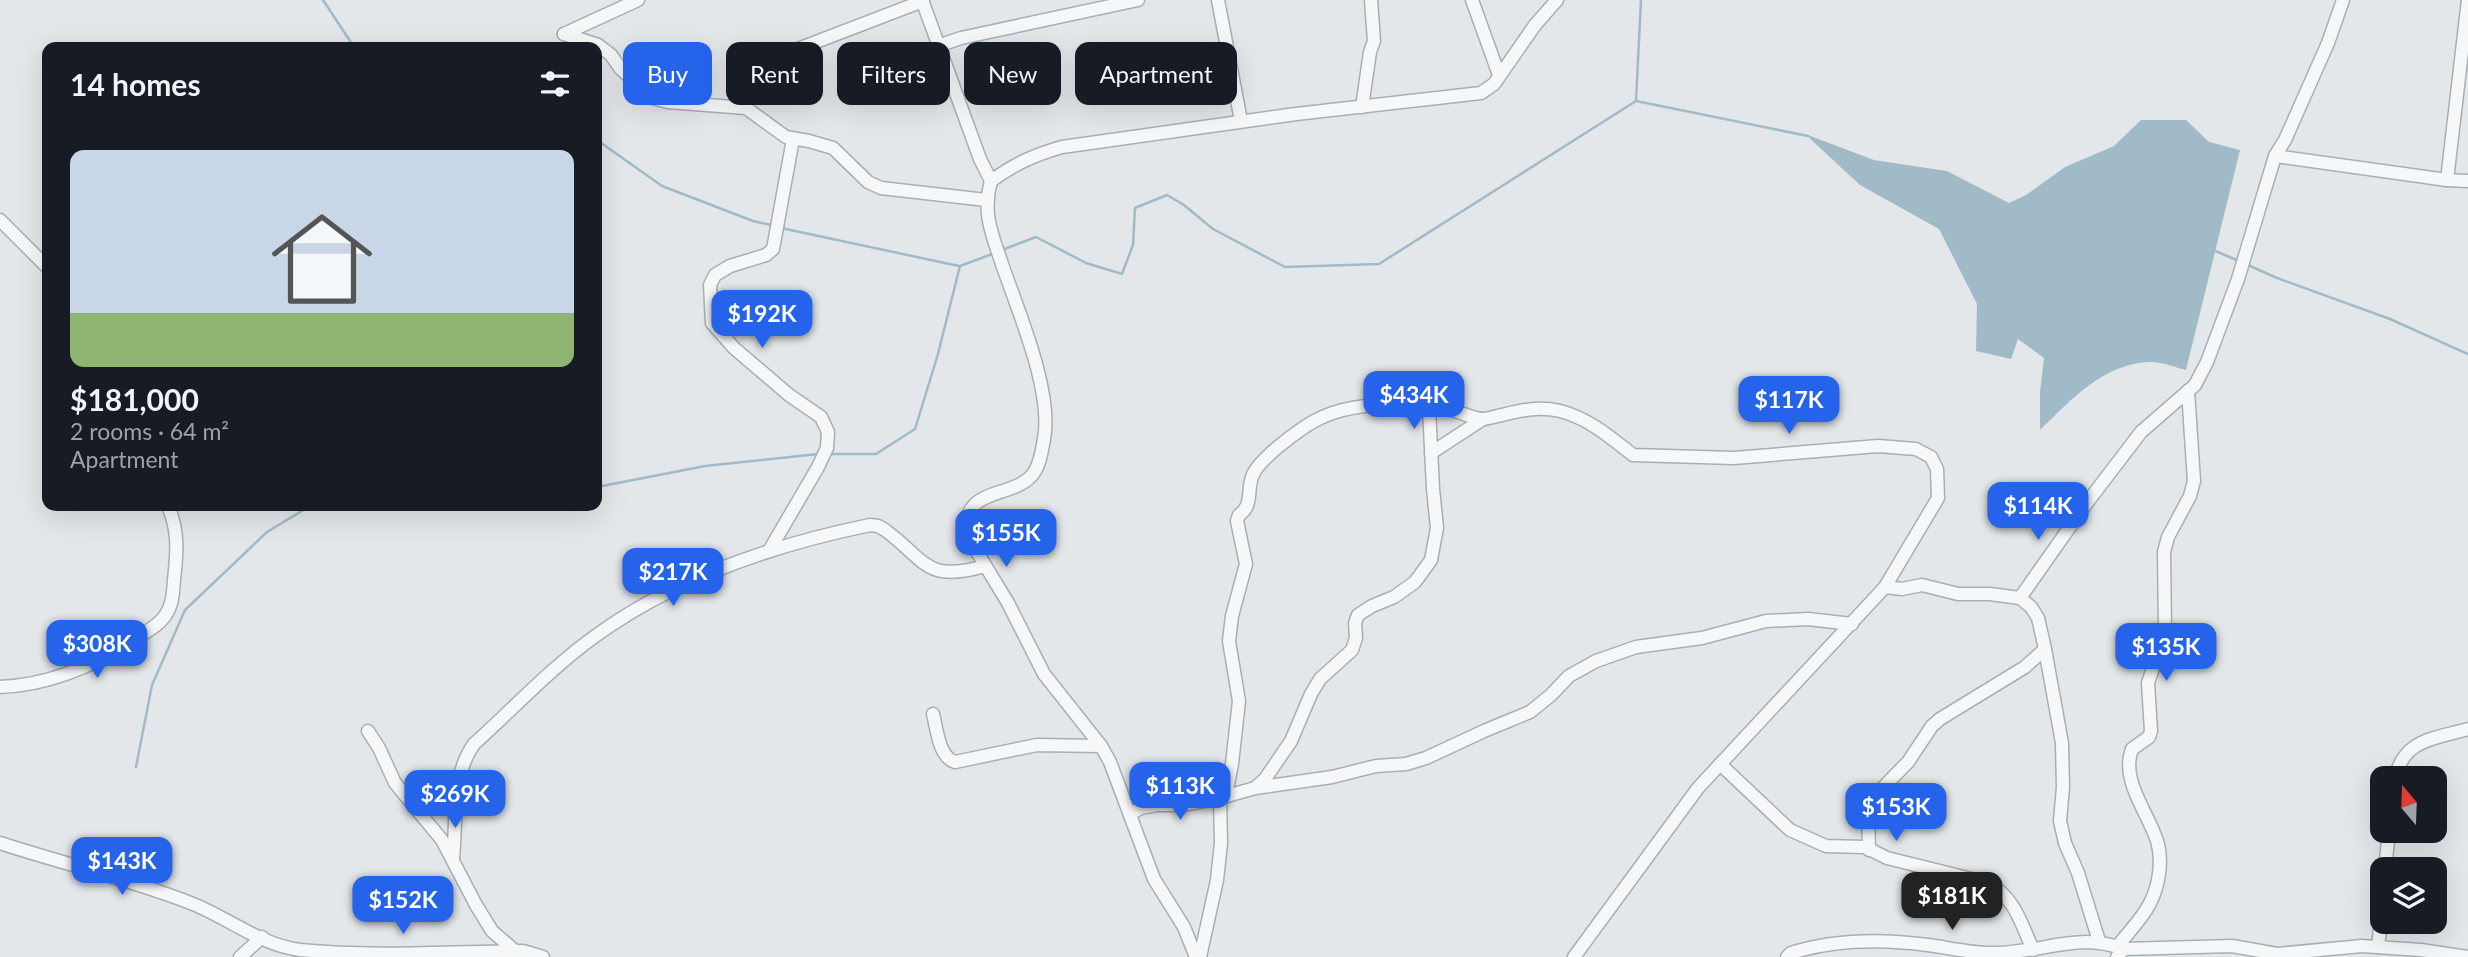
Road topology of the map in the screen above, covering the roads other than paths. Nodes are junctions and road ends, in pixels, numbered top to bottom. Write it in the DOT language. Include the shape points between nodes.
graph roads {
  1 [pos="638,0"];
  2 [pos="1138,0"];
  3 [pos="1218,0"];
  4 [pos="1371,0"];
  5 [pos="1472,0"];
  6 [pos="1557,0"];
  7 [pos="2343,0"];
  8 [pos="2468,0"];
  9 [pos="923,1"];
  10 [pos="587,42"];
  11 [pos="816,42"];
  12 [pos="937,42"];
  13 [pos="950,42"];
  14 [pos="602,49"];
  15 [pos="1499,75"];
  16 [pos="950,79"];
  17 [pos="1362,107"];
  18 [pos="1241,121"];
  19 [pos="793,139"];
  20 [pos="2275,156"];
  21 [pos="2447,180"];
  22 [pos="991,181"];
  23 [pos="2468,181"];
  24 [pos="986,200"];
  25 [pos="0,220"];
  26 [pos="42,262"];
  27 [pos="2189,391"];
  28 [pos="1429,408"];
  29 [pos="1483,419"];
  30 [pos="1431,453"];
  31 [pos="171,511"];
  32 [pos="769,551"];
  33 [pos="985,566"];
  34 [pos="1885,587"];
  35 [pos="2020,598"];
  36 [pos="1852,624"];
  37 [pos="2045,649"];
  38 [pos="0,687"];
  39 [pos="933,714"];
  40 [pos="2468,729"];
  41 [pos="368,731"];
  42 [pos="1101,746"];
  43 [pos="1720,764"];
  44 [pos="2399,766"];
  45 [pos="1255,788"];
  46 [pos="1220,798"];
  47 [pos="1130,814"];
  48 [pos="0,843"];
  49 [pos="1869,850"];
  50 [pos="453,858"];
  51 [pos="2379,934"];
  52 [pos="262,937"];
  53 [pos="2099,942"];
  54 [pos="2378,947"];
  55 [pos="1846,950"];
  56 [pos="514,951"];
  57 [pos="2119,951"];
  58 [pos="2024,952"];
  59 [pos="443,954"];
  60 [pos="2277,956"];
  61 [pos="240,957"];
  62 [pos="543,957"];
  63 [pos="1198,957"];
  64 [pos="1574,957"];
  65 [pos="1787,957"];
  66 [pos="2468,957"];
  1 -- 10 [label="street" via="564,34"];
  2 -- 13 [label="street"];
  3 -- 18 [label="street"];
  4 -- 17 [label="street" via="1374,41"];
  5 -- 15 [label="street"];
  6 -- 15 [label="street"];
  7 -- 20 [label="street"];
  8 -- 21 [label="street"];
  9 -- 11 [label="street"];
  9 -- 12 [label="street"];
  14 -- 19 [label="street" via="652,98 746,108"];
  15 -- 17 [label="street" via="1489,90 1481,93"];
  16 -- 22 [label="street"];
  17 -- 18 [label="street"];
  18 -- 22 [label="street" via="1062,147 1032,156"];
  19 -- 24 [label="street" via="833,148 868,182 881,188"];
  19 -- 32 [label="street" via="773,249 730,266 715,275 710,285 712,323 734,348 821,417 828,432 818,467"];
  20 -- 21 [label="street"];
  20 -- 27 [label="street" via="2238,279 2207,362"];
  21 -- 23 [label="street"];
  22 -- 24 [label="street"];
  24 -- 33 [label="street" via="989,225 1045,404 1045,437 1039,462 1027,480 984,496 972,509 966,525 968,537"];
  25 -- 26 [label="street"];
  27 -- 35 [label="street" via="2141,432"];
  27 -- 57 [label="street" via="2194,481 2164,552 2165,632 2148,683 2151,731 2132,749 2129,761 2132,782 2158,842 2160,872 2154,895"];
  28 -- 29 [label="street"];
  28 -- 30 [label="street"];
  28 -- 46 [label="street" via="1381,404 1328,414 1305,427 1253,473 1249,504 1237,521 1246,564 1229,641 1239,701 1232,764 1227,789"];
  29 -- 30 [label="street"];
  29 -- 34 [label="street" via="1536,407 1561,411 1587,421 1641,457 1734,457 1878,446 1916,449 1931,457 1937,469 1938,498"];
  30 -- 45 [label="street" via="1437,528 1431,560 1415,582 1358,615 1352,650 1320,679 1291,741"];
  31 -- 38 [label="street" via="178,551 173,598 159,623 79,670"];
  32 -- 33 [label="street" via="870,525 885,530 934,571"];
  32 -- 50 [label="street" via="696,579 612,624 474,744 459,773"];
  33 -- 42 [label="street" via="1044,674"];
  34 -- 35 [label="street" via="1922,586 1958,594"];
  34 -- 36 [label="street"];
  35 -- 37 [label="street" via="2038,618"];
  36 -- 43 [label="street"];
  36 -- 45 [label="street" via="1766,621 1702,638 1636,647 1569,676 1530,712 1426,758"];
  37 -- 49 [label="street" via="2025,667 1932,726 1908,762 1870,801"];
  37 -- 53 [label="street" via="2062,743 2060,821"];
  39 -- 42 [label="street" via="950,761 1037,745"];
  40 -- 44 [label="street" via="2415,745 2402,756"];
  41 -- 50 [label="street" via="395,783"];
  42 -- 47 [label="street"];
  43 -- 49 [label="street" via="1790,830 1826,846"];
  43 -- 64 [label="street"];
  45 -- 46 [label="street"];
  46 -- 47 [label="street" via="1182,806 1157,805"];
  46 -- 63 [label="street" via="1217,880"];
  47 -- 63 [label="street" via="1154,878"];
  48 -- 52 [label="street" via="194,904"];
  49 -- 58 [label="street" via="1988,883 2002,891 2012,905"];
  50 -- 56 [label="street" via="492,931"];
  51 -- 54 [label="street"];
  52 -- 59 [label="street" via="298,950"];
  52 -- 61 [label="street"];
  53 -- 57 [label="street"];
  53 -- 58 [label="street" via="2084,940"];
  54 -- 60 [label="street"];
  54 -- 66 [label="street"];
  55 -- 58 [label="street" via="1888,940 1970,952"];
  55 -- 65 [label="street" via="1813,947"];
  56 -- 59 [label="street"];
  56 -- 62 [label="street"];
  57 -- 60 [label="street" via="2232,946"];
}
